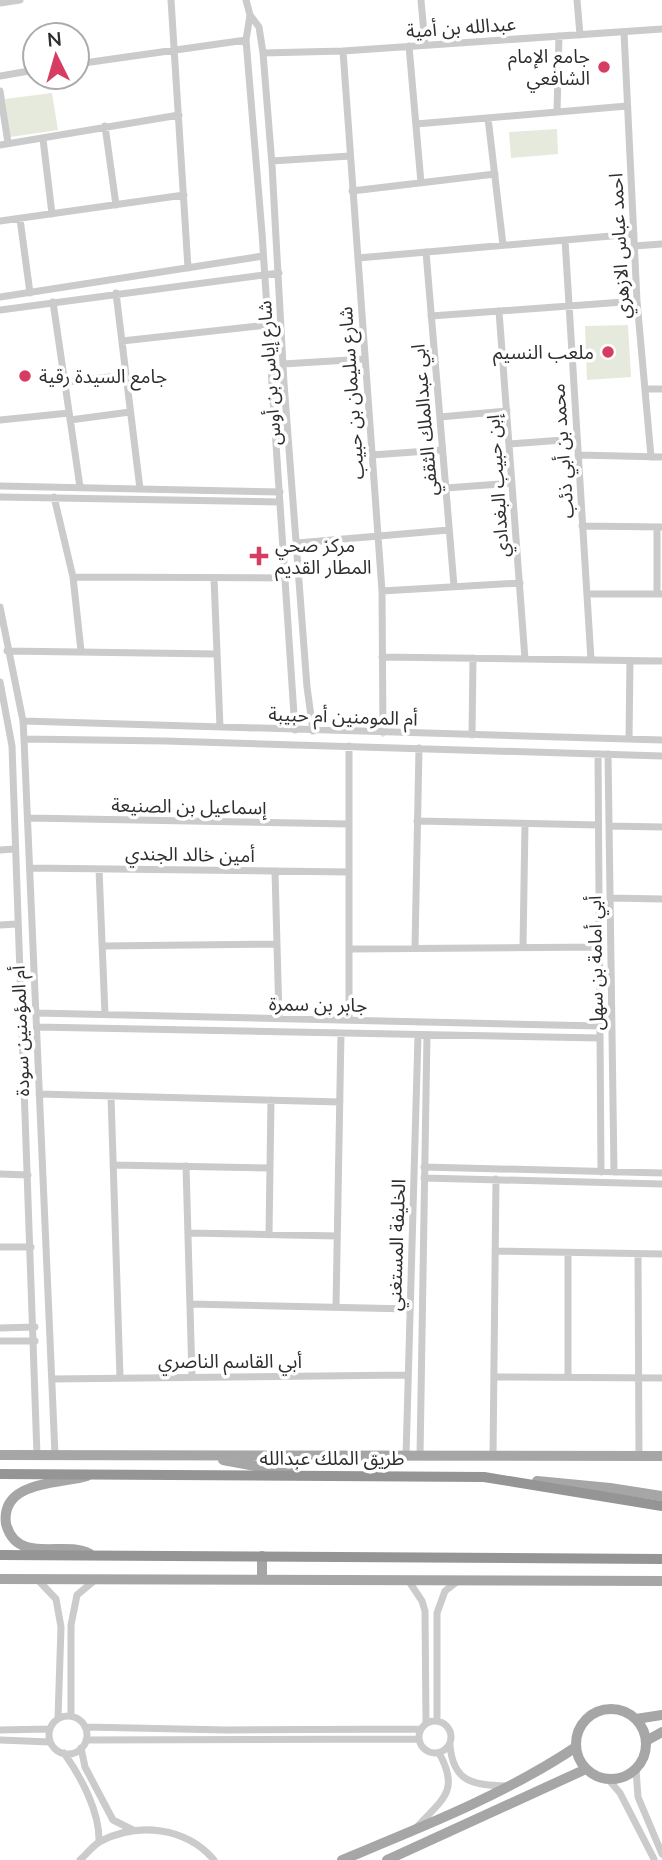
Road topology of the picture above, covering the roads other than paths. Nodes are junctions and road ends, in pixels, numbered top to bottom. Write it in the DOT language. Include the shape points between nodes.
graph roads {
  1 [pos="20,0"];
  2 [pos="171,0"];
  3 [pos="246,0"];
  4 [pos="421,0"];
  5 [pos="577,0"];
  6 [pos="0,3"];
  7 [pos="250,15"];
  8 [pos="662,29"];
  9 [pos="624,32"];
  10 [pos="580,35"];
  11 [pos="559,36"];
  12 [pos="246,40"];
  13 [pos="425,45"];
  14 [pos="409,46"];
  15 [pos="175,50"];
  16 [pos="343,51"];
  17 [pos="263,53"];
  18 [pos="91,62"];
  19 [pos="21,72"];
  20 [pos="0,76"];
  21 [pos="0,91"];
  22 [pos="627,106"];
  23 [pos="557,112"];
  24 [pos="179,115"];
  25 [pos="488,118"];
  26 [pos="416,124"];
  27 [pos="105,126"];
  28 [pos="43,139"];
  29 [pos="4,144"];
  30 [pos="350,156"];
  31 [pos="272,161"];
  32 [pos="495,174"];
  33 [pos="421,183"];
  34 [pos="352,191"];
  35 [pos="184,195"];
  36 [pos="116,205"];
  37 [pos="52,214"];
  38 [pos="20,219"];
  39 [pos="0,221"];
  40 [pos="634,234"];
  41 [pos="565,240"];
  42 [pos="662,244"];
  43 [pos="503,246"];
  44 [pos="634,246"];
  45 [pos="426,252"];
  46 [pos="263,256"];
  47 [pos="358,258"];
  48 [pos="188,268"];
  49 [pos="279,273"];
  50 [pos="265,274"];
  51 [pos="30,293"];
  52 [pos="116,293"];
  53 [pos="0,297"];
  54 [pos="637,301"];
  55 [pos="54,302"];
  56 [pos="569,306"];
  57 [pos="0,310"];
  58 [pos="499,311"];
  59 [pos="431,316"];
  60 [pos="267,325"];
  61 [pos="122,341"];
  62 [pos="365,359"];
  63 [pos="283,364"];
  64 [pos="126,375"];
  65 [pos="65,382"];
  66 [pos="645,389"];
  67 [pos="662,389"];
  68 [pos="507,411"];
  69 [pos="130,412"];
  70 [pos="70,416"];
  71 [pos="440,417"];
  72 [pos="0,420"];
  73 [pos="577,439"];
  74 [pos="509,444"];
  75 [pos="442,450"];
  76 [pos="372,455"];
  77 [pos="578,456"];
  78 [pos="651,457"];
  79 [pos="662,457"];
  80 [pos="512,483"];
  81 [pos="0,486"];
  82 [pos="80,487"];
  83 [pos="446,488"];
  84 [pos="140,489"];
  85 [pos="280,492"];
  86 [pos="0,497"];
  87 [pos="54,497"];
  88 [pos="280,502"];
  89 [pos="582,526"];
  90 [pos="659,527"];
  91 [pos="449,530"];
  92 [pos="377,535"];
  93 [pos="297,543"];
  94 [pos="73,577"];
  95 [pos="214,578"];
  96 [pos="284,578"];
  97 [pos="520,583"];
  98 [pos="454,586"];
  99 [pos="382,591"];
  100 [pos="587,594"];
  101 [pos="660,594"];
  102 [pos="0,607"];
  103 [pos="8,651"];
  104 [pos="80,651"];
  105 [pos="217,654"];
  106 [pos="382,657"];
  107 [pos="473,658"];
  108 [pos="526,659"];
  109 [pos="591,660"];
  110 [pos="630,661"];
  111 [pos="662,661"];
  112 [pos="0,682"];
  113 [pos="23,721"];
  114 [pos="220,727"];
  115 [pos="296,730"];
  116 [pos="313,732"];
  117 [pos="383,733"];
  118 [pos="472,735"];
  119 [pos="24,739"];
  120 [pos="629,739"];
  121 [pos="662,740"];
  122 [pos="349,746"];
  123 [pos="419,748"];
  124 [pos="597,754"];
  125 [pos="608,754"];
  126 [pos="662,756"];
  127 [pos="29,818"];
  128 [pos="417,821"];
  129 [pos="349,824"];
  130 [pos="525,824"];
  131 [pos="598,825"];
  132 [pos="609,826"];
  133 [pos="662,827"];
  134 [pos="15,849"];
  135 [pos="0,850"];
  136 [pos="30,868"];
  137 [pos="99,869"];
  138 [pos="275,871"];
  139 [pos="349,872"];
  140 [pos="610,898"];
  141 [pos="662,900"];
  142 [pos="17,924"];
  143 [pos="0,925"];
  144 [pos="277,944"];
  145 [pos="102,946"];
  146 [pos="523,947"];
  147 [pos="599,947"];
  148 [pos="349,948"];
  149 [pos="415,948"];
  150 [pos="36,1013"];
  151 [pos="105,1015"];
  152 [pos="279,1018"];
  153 [pos="349,1020"];
  154 [pos="600,1026"];
  155 [pos="37,1027"];
  156 [pos="341,1033"];
  157 [pos="423,1035"];
  158 [pos="600,1038"];
  159 [pos="39,1094"];
  160 [pos="111,1096"];
  161 [pos="271,1100"];
  162 [pos="340,1101"];
  163 [pos="113,1165"];
  164 [pos="186,1166"];
  165 [pos="425,1167"];
  166 [pos="270,1168"];
  167 [pos="601,1171"];
  168 [pos="614,1172"];
  169 [pos="662,1173"];
  170 [pos="0,1174"];
  171 [pos="29,1175"];
  172 [pos="424,1178"];
  173 [pos="496,1179"];
  174 [pos="662,1184"];
  175 [pos="188,1233"];
  176 [pos="269,1234"];
  177 [pos="337,1236"];
  178 [pos="0,1247"];
  179 [pos="31,1247"];
  180 [pos="495,1251"];
  181 [pos="568,1252"];
  182 [pos="638,1254"];
  183 [pos="662,1254"];
  184 [pos="190,1304"];
  185 [pos="336,1306"];
  186 [pos="410,1309"];
  187 [pos="34,1327"];
  188 [pos="0,1328"];
  189 [pos="0,1341"];
  190 [pos="35,1341"];
  191 [pos="408,1375"];
  192 [pos="192,1377"];
  193 [pos="494,1377"];
  194 [pos="568,1377"];
  195 [pos="52,1378"];
  196 [pos="120,1378"];
  197 [pos="638,1378"];
  198 [pos="662,1378"];
  199 [pos="0,1455"];
  200 [pos="37,1455"];
  201 [pos="55,1455"];
  202 [pos="195,1455"];
  203 [pos="406,1456"];
  204 [pos="419,1456"];
  205 [pos="494,1456"];
  206 [pos="639,1456"];
  207 [pos="662,1456"];
  208 [pos="0,1474"];
  209 [pos="91,1475"];
  210 [pos="305,1475"];
  211 [pos="484,1477"];
  212 [pos="662,1496"];
  213 [pos="662,1506"];
  214 [pos="0,1555"];
  215 [pos="93,1556"];
  216 [pos="262,1556"];
  217 [pos="662,1559"];
  218 [pos="0,1579"];
  219 [pos="37,1579"];
  220 [pos="262,1579"];
  221 [pos="408,1579"];
  222 [pos="95,1580"];
  223 [pos="458,1580"];
  224 [pos="662,1581"];
  225 [pos="662,1715"];
  226 [pos="71,1716"];
  227 [pos="58,1718"];
  228 [pos="636,1719"];
  229 [pos="437,1720"];
  230 [pos="423,1726"];
  231 [pos="85,1727"];
  232 [pos="49,1729"];
  233 [pos="0,1730"];
  234 [pos="662,1732"];
  235 [pos="419,1739"];
  236 [pos="0,1740"];
  237 [pos="86,1740"];
  238 [pos="646,1741"];
  239 [pos="50,1742"];
  240 [pos="450,1744"];
  241 [pos="576,1747"];
  242 [pos="81,1748"];
  243 [pos="64,1753"];
  244 [pos="439,1753"];
  245 [pos="586,1769"];
  246 [pos="636,1769"];
  247 [pos="608,1779"];
  248 [pos="510,1786"];
  249 [pos="133,1830"];
  250 [pos="415,1830"];
  251 [pos="99,1842"];
  252 [pos="662,1854"];
  253 [pos="80,1860"];
  254 [pos="214,1860"];
  255 [pos="342,1860"];
  256 [pos="387,1860"];
  257 [pos="653,1860"];
  1 -- 6 [label="street"];
  2 -- 15 [label="street"];
  3 -- 7 [label="street, شارع إياس بن أوس"];
  4 -- 13 [label="street"];
  5 -- 10 [label="street"];
  7 -- 12 [label="street, شارع إياس بن أوس"];
  7 -- 17 [label="street, شارع إياس بن أوس" via="259,27"];
  8 -- 9 [label="street, عبدالله بن أمية"];
  9 -- 10 [label="street, عبدالله بن أمية"];
  9 -- 22 [label="street, احمد عباس الازهري"];
  10 -- 11 [label="street, عبدالله بن أمية"];
  11 -- 13 [label="street, عبدالله بن أمية"];
  11 -- 23 [label="street"];
  12 -- 15 [label="street"];
  12 -- 46 [label="street, شارع إياس بن أوس"];
  13 -- 14 [label="street, عبدالله بن أمية"];
  14 -- 16 [label="street, عبدالله بن أمية"];
  14 -- 26 [label="street"];
  15 -- 18 [label="street"];
  15 -- 24 [label="street"];
  16 -- 17 [label="street, عبدالله بن أمية"];
  16 -- 30 [label="street, شارع سليمان بن حبيب"];
  17 -- 31 [label="street, شارع إياس بن أوس"];
  19 -- 20 [label="street"];
  21 -- 29 [label="street"];
  22 -- 23 [label="street"];
  22 -- 40 [label="street, احمد عباس الازهري"];
  23 -- 25 [label="street"];
  24 -- 27 [label="street"];
  24 -- 35 [label="street"];
  25 -- 26 [label="street"];
  25 -- 32 [label="street"];
  26 -- 33 [label="street"];
  27 -- 28 [label="street"];
  27 -- 36 [label="street"];
  28 -- 29 [label="street"];
  28 -- 37 [label="street"];
  30 -- 31 [label="street"];
  30 -- 34 [label="street, شارع سليمان بن حبيب"];
  31 -- 49 [label="street, شارع إياس بن أوس"];
  32 -- 33 [label="street"];
  32 -- 43 [label="street"];
  33 -- 34 [label="street"];
  34 -- 47 [label="street, شارع سليمان بن حبيب"];
  35 -- 36 [label="street"];
  35 -- 48 [label="street"];
  36 -- 37 [label="street"];
  37 -- 38 [label="street"];
  38 -- 39 [label="street"];
  38 -- 51 [label="street"];
  40 -- 41 [label="street"];
  40 -- 44 [label="street, احمد عباس الازهري"];
  41 -- 43 [label="street"];
  41 -- 56 [label="street, محمد بن أبي ذئب"];
  42 -- 44 [label="street"];
  43 -- 45 [label="street"];
  44 -- 54 [label="street, احمد عباس الازهري"];
  45 -- 47 [label="street"];
  45 -- 59 [label="street, ابي عبدالملك الثقفي"];
  46 -- 48 [label="street"];
  46 -- 50 [label="street, شارع إياس بن أوس"];
  47 -- 62 [label="street, شارع سليمان بن حبيب"];
  48 -- 51 [label="street"];
  49 -- 50 [label="street"];
  49 -- 63 [label="street, شارع إياس بن أوس"];
  50 -- 52 [label="street"];
  50 -- 60 [label="street, شارع إياس بن أوس"];
  51 -- 53 [label="street"];
  52 -- 55 [label="street"];
  52 -- 61 [label="street"];
  54 -- 56 [label="street"];
  54 -- 66 [label="street, احمد عباس الازهري"];
  55 -- 57 [label="street"];
  55 -- 65 [label="street"];
  56 -- 58 [label="street"];
  56 -- 73 [label="street, محمد بن أبي ذئب"];
  58 -- 59 [label="street"];
  58 -- 68 [label="street, إبن حبيب البغدادي"];
  59 -- 71 [label="street, ابي عبدالملك الثقفي"];
  60 -- 61 [label="street"];
  60 -- 85 [label="street, شارع إياس بن أوس"];
  61 -- 64 [label="street"];
  62 -- 63 [label="street"];
  62 -- 76 [label="street, شارع سليمان بن حبيب"];
  63 -- 93 [label="street, شارع إياس بن أوس"];
  64 -- 65 [label="street"];
  64 -- 69 [label="street"];
  65 -- 70 [label="street"];
  66 -- 67 [label="street"];
  66 -- 78 [label="street, احمد عباس الازهري"];
  68 -- 71 [label="street"];
  68 -- 74 [label="street, إبن حبيب البغدادي"];
  69 -- 70 [label="street"];
  69 -- 84 [label="street"];
  70 -- 72 [label="street"];
  70 -- 82 [label="street"];
  71 -- 75 [label="street, ابي عبدالملك الثقفي"];
  73 -- 74 [label="street"];
  73 -- 77 [label="street, محمد بن أبي ذئب"];
  74 -- 80 [label="street, إبن حبيب البغدادي"];
  75 -- 76 [label="street"];
  75 -- 83 [label="street, ابي عبدالملك الثقفي"];
  76 -- 92 [label="street, شارع سليمان بن حبيب"];
  77 -- 78 [label="street"];
  77 -- 89 [label="street, محمد بن أبي ذئب"];
  78 -- 79 [label="street"];
  80 -- 83 [label="street"];
  80 -- 97 [label="street, إبن حبيب البغدادي"];
  81 -- 82 [label="street"];
  82 -- 84 [label="street"];
  83 -- 91 [label="street, ابي عبدالملك الثقفي"];
  84 -- 85 [label="street"];
  85 -- 88 [label="street, شارع إياس بن أوس"];
  86 -- 87 [label="street"];
  87 -- 88 [label="street"];
  87 -- 94 [label="street"];
  88 -- 96 [label="street, شارع إياس بن أوس"];
  89 -- 90 [label="street"];
  89 -- 100 [label="street, محمد بن أبي ذئب"];
  90 -- 101 [label="street"];
  91 -- 92 [label="street"];
  91 -- 98 [label="street, ابي عبدالملك الثقفي"];
  92 -- 93 [label="street"];
  92 -- 99 [label="street, شارع سليمان بن حبيب"];
  93 -- 116 [label="street, شارع إياس بن أوس"];
  94 -- 95 [label="street"];
  94 -- 104 [label="street"];
  95 -- 96 [label="street"];
  95 -- 105 [label="street"];
  96 -- 115 [label="street, شارع إياس بن أوس"];
  97 -- 98 [label="street"];
  97 -- 108 [label="street, إبن حبيب البغدادي"];
  98 -- 99 [label="street"];
  99 -- 106 [label="street, شارع سليمان بن حبيب"];
  100 -- 101 [label="street"];
  100 -- 109 [label="street, محمد بن أبي ذئب"];
  102 -- 103 [label="street, أم المؤمنين سودة"];
  103 -- 104 [label="street"];
  103 -- 113 [label="street, أم المؤمنين سودة"];
  104 -- 105 [label="street"];
  105 -- 114 [label="street"];
  106 -- 107 [label="street"];
  106 -- 117 [label="street, شارع سليمان بن حبيب"];
  107 -- 108 [label="street"];
  107 -- 118 [label="street"];
  108 -- 109 [label="street"];
  109 -- 110 [label="street"];
  110 -- 111 [label="street"];
  110 -- 120 [label="street"];
  112 -- 134 [label="street, أم المؤمنين سودة" via="12,746"];
  113 -- 114 [label="street, أم المومنين أم حبيبة"];
  113 -- 119 [label="street, أم المؤمنين سودة"];
  114 -- 115 [label="street, أم المومنين أم حبيبة"];
  115 -- 116 [label="street, أم المومنين أم حبيبة"];
  116 -- 117 [label="street, أم المومنين أم حبيبة"];
  117 -- 118 [label="street, أم المومنين أم حبيبة"];
  118 -- 120 [label="street, أم المومنين أم حبيبة"];
  119 -- 122 [label="street, أم المومنين أم حبيبة"];
  119 -- 127 [label="street, أم المؤمنين سودة"];
  120 -- 121 [label="street, أم المومنين أم حبيبة"];
  122 -- 123 [label="street, أم المومنين أم حبيبة"];
  122 -- 129 [label="street"];
  123 -- 124 [label="street, أم المومنين أم حبيبة"];
  123 -- 128 [label="street"];
  124 -- 125 [label="street, أم المومنين أم حبيبة"];
  124 -- 131 [label="street, أبي أمامة بن سهل"];
  125 -- 126 [label="street, أم المومنين أم حبيبة"];
  125 -- 132 [label="street, أبي أمامة بن سهل"];
  127 -- 129 [label="street, إسماعيل بن الصنيعة"];
  127 -- 136 [label="street, أم المؤمنين سودة"];
  128 -- 130 [label="street"];
  128 -- 149 [label="street"];
  129 -- 139 [label="street"];
  130 -- 131 [label="street"];
  130 -- 146 [label="street"];
  131 -- 147 [label="street, أبي أمامة بن سهل"];
  132 -- 133 [label="street"];
  132 -- 140 [label="street, أبي أمامة بن سهل"];
  134 -- 135 [label="street"];
  134 -- 142 [label="street, أم المؤمنين سودة"];
  136 -- 137 [label="street, أمين خالد الجندي"];
  136 -- 150 [label="street, أم المؤمنين سودة"];
  137 -- 138 [label="street, أمين خالد الجندي"];
  137 -- 145 [label="street"];
  138 -- 139 [label="street, أمين خالد الجندي"];
  138 -- 144 [label="street"];
  139 -- 148 [label="street"];
  140 -- 141 [label="street"];
  140 -- 168 [label="street, أبي أمامة بن سهل"];
  142 -- 143 [label="street"];
  142 -- 171 [label="street, أم المؤمنين سودة"];
  144 -- 145 [label="street"];
  144 -- 152 [label="street"];
  145 -- 151 [label="street"];
  146 -- 147 [label="street"];
  146 -- 149 [label="street"];
  147 -- 154 [label="street, أبي أمامة بن سهل"];
  148 -- 149 [label="street"];
  148 -- 153 [label="street"];
  150 -- 151 [label="street, جابر بن سمرة"];
  150 -- 155 [label="street, أم المؤمنين سودة"];
  151 -- 152 [label="street, جابر بن سمرة"];
  152 -- 153 [label="street, جابر بن سمرة"];
  153 -- 154 [label="street, جابر بن سمرة"];
  154 -- 158 [label="street, أبي أمامة بن سهل"];
  155 -- 156 [label="street, جابر بن سمرة"];
  155 -- 159 [label="street, أم المؤمنين سودة"];
  156 -- 157 [label="street, جابر بن سمرة"];
  156 -- 162 [label="street"];
  157 -- 158 [label="street, جابر بن سمرة"];
  157 -- 165 [label="street, الخليفة المستغني"];
  157 -- 186 [label="street, الخليفة المستغني"];
  158 -- 167 [label="street, أبي أمامة بن سهل"];
  159 -- 160 [label="street"];
  159 -- 195 [label="street, أم المؤمنين سودة"];
  160 -- 161 [label="street"];
  160 -- 163 [label="street"];
  161 -- 162 [label="street"];
  161 -- 166 [label="street"];
  162 -- 177 [label="street"];
  163 -- 164 [label="street"];
  163 -- 196 [label="street"];
  164 -- 166 [label="street"];
  164 -- 175 [label="street"];
  165 -- 167 [label="street"];
  165 -- 172 [label="street, الخليفة المستغني"];
  166 -- 176 [label="street"];
  167 -- 168 [label="street"];
  168 -- 169 [label="street"];
  170 -- 171 [label="street"];
  171 -- 179 [label="street, أم المؤمنين سودة"];
  172 -- 173 [label="street"];
  172 -- 204 [label="street, الخليفة المستغني"];
  173 -- 174 [label="street"];
  173 -- 180 [label="street"];
  175 -- 176 [label="street"];
  175 -- 184 [label="street"];
  176 -- 177 [label="street"];
  177 -- 185 [label="street"];
  178 -- 179 [label="street"];
  179 -- 187 [label="street, أم المؤمنين سودة"];
  180 -- 181 [label="street"];
  180 -- 193 [label="street"];
  181 -- 182 [label="street"];
  181 -- 194 [label="street"];
  182 -- 183 [label="street"];
  182 -- 197 [label="street"];
  184 -- 185 [label="street"];
  184 -- 192 [label="street"];
  185 -- 186 [label="street"];
  186 -- 191 [label="street, الخليفة المستغني"];
  187 -- 188 [label="street"];
  187 -- 190 [label="street, أم المؤمنين سودة"];
  189 -- 190 [label="street"];
  190 -- 200 [label="street, أم المؤمنين سودة"];
  191 -- 192 [label="street, أبي القاسم الناصري"];
  191 -- 203 [label="street, الخليفة المستغني"];
  192 -- 196 [label="street, أبي القاسم الناصري"];
  193 -- 194 [label="street"];
  193 -- 205 [label="street"];
  194 -- 197 [label="street"];
  195 -- 196 [label="street, أبي القاسم الناصري"];
  195 -- 201 [label="street, أم المؤمنين سودة"];
  197 -- 198 [label="street"];
  197 -- 206 [label="street"];
  199 -- 200 [label="main road"];
  200 -- 201 [label="main road"];
  201 -- 202 [label="main road"];
  202 -- 203 [label="main road"];
  202 -- 210 [label="main road"];
  203 -- 204 [label="main road"];
  204 -- 205 [label="main road"];
  205 -- 206 [label="main road"];
  206 -- 207 [label="main road"];
  208 -- 209 [label="highway, طريق الملك عبدالله"];
  209 -- 210 [label="highway, طريق الملك عبدالله"];
  209 -- 215 [label="main road" via="25,1488 12,1499 5,1519 11,1536 26,1547 84,1551"];
  210 -- 211 [label="highway, طريق الملك عبدالله"];
  211 -- 212 [label="main road"];
  211 -- 213 [label="highway, طريق الملك عبدالله"];
  214 -- 215 [label="highway"];
  215 -- 216 [label="highway"];
  216 -- 217 [label="highway"];
  216 -- 220 [label="main road"];
  218 -- 219 [label="main road"];
  219 -- 222 [label="main road"];
  219 -- 227 [label="street" via="56,1599 61,1627"];
  220 -- 221 [label="main road"];
  220 -- 222 [label="main road"];
  221 -- 223 [label="main road"];
  221 -- 230 [label="street" via="425,1611"];
  222 -- 226 [label="street" via="77,1595 71,1625"];
  223 -- 224 [label="main road"];
  223 -- 229 [label="street" via="445,1591 437,1613"];
  225 -- 228 [label="main road"];
  226 -- 227 [label="street"];
  226 -- 231 [label="street"];
  227 -- 232 [label="street"];
  228 -- 238 [label="main road"];
  228 -- 241 [label="main road" via="621,1710 596,1712 579,1729"];
  229 -- 230 [label="street"];
  229 -- 240 [label="street" via="450,1730"];
  230 -- 231 [label="street"];
  230 -- 235 [label="street"];
  231 -- 237 [label="street"];
  232 -- 233 [label="street"];
  232 -- 239 [label="street"];
  234 -- 238 [label="main road"];
  235 -- 237 [label="street"];
  235 -- 244 [label="street" via="424,1749"];
  236 -- 239 [label="street"];
  237 -- 242 [label="street"];
  238 -- 246 [label="main road"];
  239 -- 243 [label="street"];
  240 -- 244 [label="street"];
  240 -- 248 [label="street" via="456,1769 466,1780"];
  241 -- 245 [label="main road"];
  241 -- 248 [label="main road"];
  242 -- 243 [label="street"];
  242 -- 249 [label="street" via="85,1767 113,1820"];
  243 -- 251 [label="street" via="100,1828"];
  244 -- 250 [label="street" via="450,1776 447,1794"];
  245 -- 247 [label="main road"];
  245 -- 256 [label="main road"];
  246 -- 247 [label="main road"];
  246 -- 252 [label="street" via="638,1797"];
  247 -- 257 [label="street" via="620,1793"];
  248 -- 250 [label="main road"];
  249 -- 251 [label="street"];
  249 -- 254 [label="street" via="163,1830 186,1839"];
  250 -- 255 [label="main road"];
  251 -- 253 [label="street"];
}
